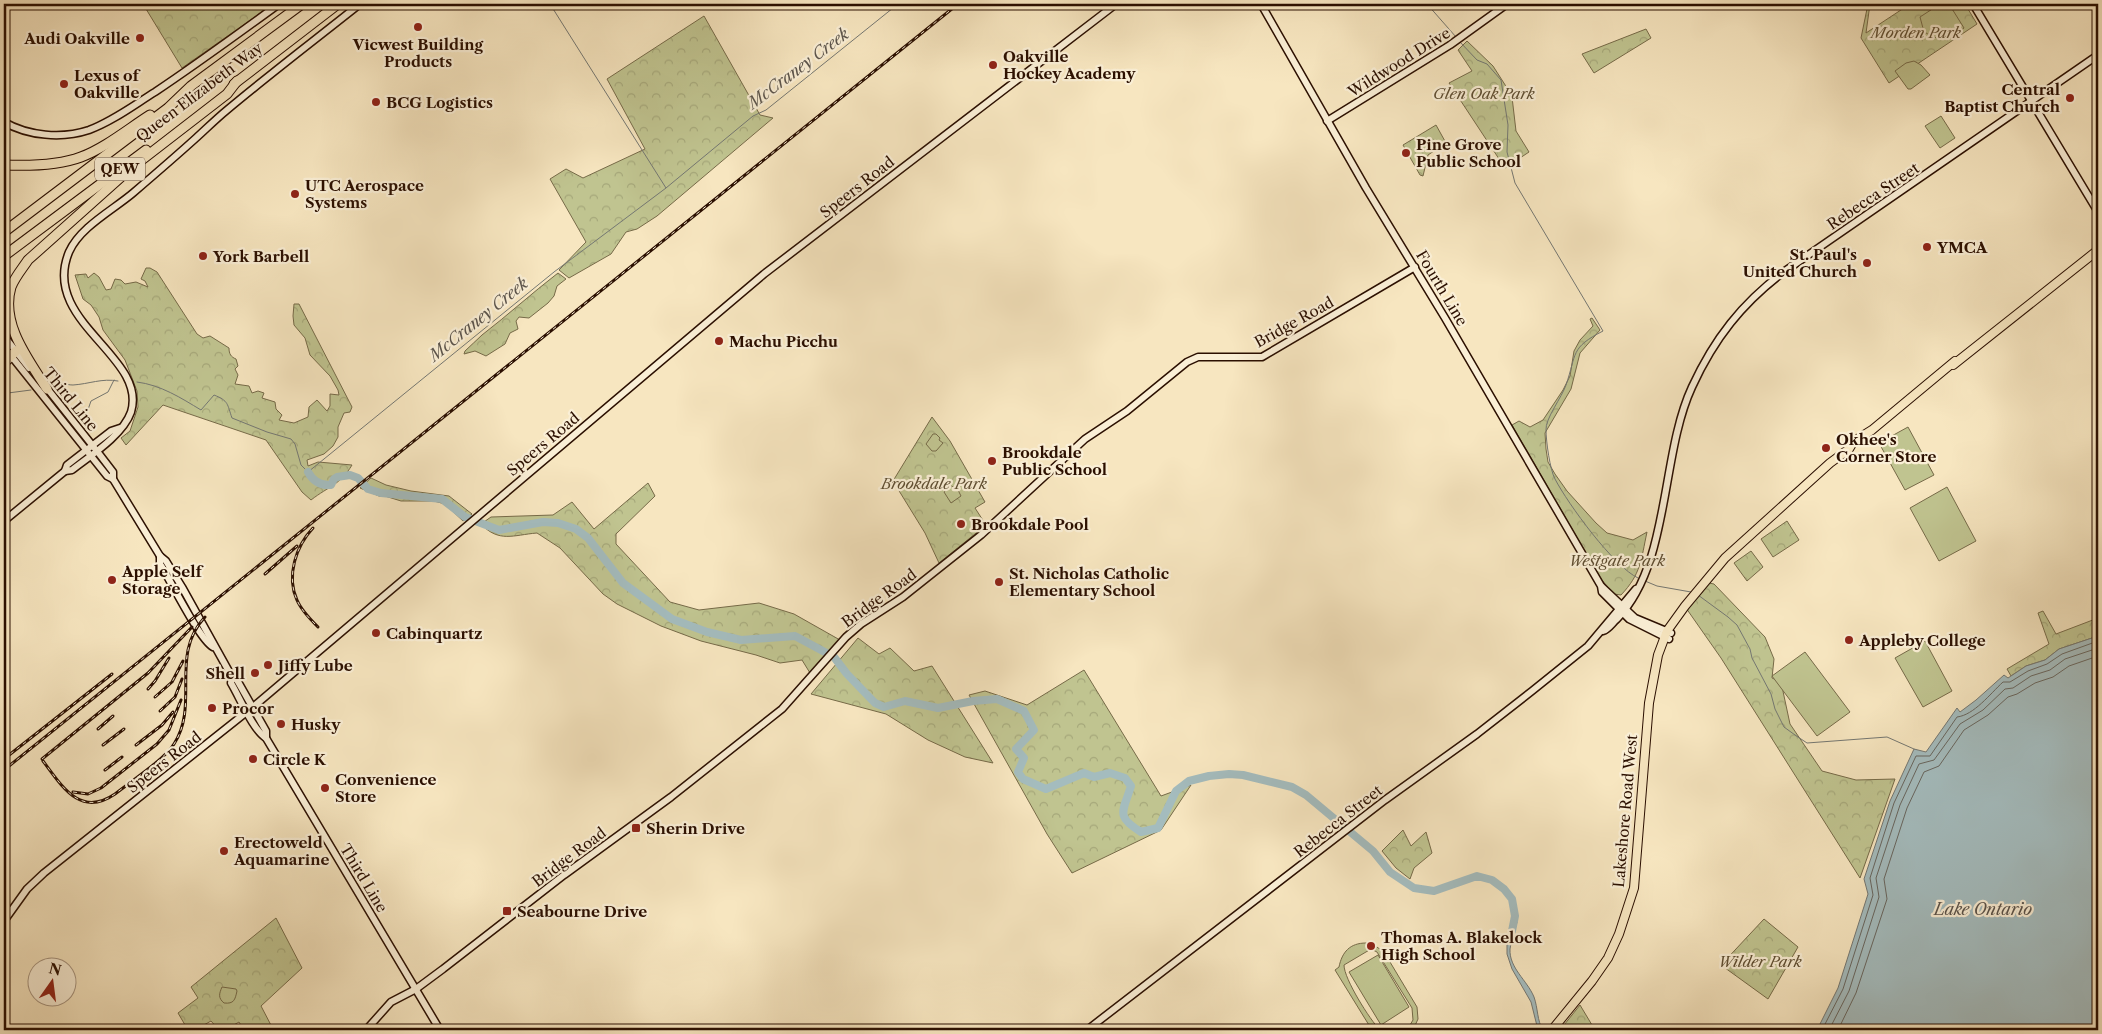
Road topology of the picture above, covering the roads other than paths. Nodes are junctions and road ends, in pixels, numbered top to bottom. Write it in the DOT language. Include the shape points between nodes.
graph roads {
  1 [pos="279,4"];
  2 [pos="302,4"];
  3 [pos="338,4"];
  4 [pos="360,4"];
  5 [pos="1116,4"];
  6 [pos="1261,4"];
  7 [pos="1507,4"];
  8 [pos="1973,4"];
  9 [pos="2098,55"];
  10 [pos="237,81"];
  11 [pos="191,86"];
  12 [pos="2031,100"];
  13 [pos="1327,121"];
  14 [pos="4,122"];
  15 [pos="4,165"];
  16 [pos="4,203"];
  17 [pos="4,208"];
  18 [pos="2098,212"];
  19 [pos="4,232"];
  20 [pos="2098,250"];
  21 [pos="4,256"];
  22 [pos="1415,267"];
  23 [pos="4,336"];
  24 [pos="4,347"];
  25 [pos="10,357"];
  26 [pos="47,389"];
  27 [pos="95,448"];
  28 [pos="88,453"];
  29 [pos="112,479"];
  30 [pos="4,521"];
  31 [pos="1622,610"];
  32 [pos="1668,635"];
  33 [pos="250,709"];
  34 [pos="4,922"];
  35 [pos="416,989"];
  36 [pos="366,1030"];
  37 [pos="440,1030"];
  38 [pos="1087,1030"];
  39 [pos="1552,1030"];
  1 -- 14 [label="main road" via="189,69 106,122 87,130 48,134 20,130"];
  2 -- 11 [label="highway, Queen Elizabeth Way / QEW"];
  3 -- 10 [label="highway, Queen Elizabeth Way / QEW"];
  4 -- 27 [label="main road" via="225,111 127,198 102,216 72,247 64,273 67,295 75,311 122,369 132,394 131,412 116,434"];
  5 -- 33 [label="main road, Speers Road" via="764,274"];
  6 -- 13 [label="main road, Fourth Line"];
  7 -- 13 [label="main road, Wildwood Drive" via="1450,45"];
  8 -- 12 [label="main road"];
  9 -- 12 [label="main road, Rebecca Street"];
  10 -- 21 [label="highway, Queen Elizabeth Way / QEW"];
  10 -- 26 [label="highway" via="227,94 130,170 28,260 17,276 8,300 9,323"];
  11 -- 15 [label="highway" via="108,143 80,157 53,163"];
  11 -- 19 [label="highway, Queen Elizabeth Way / QEW" via="168,108"];
  12 -- 18 [label="main road"];
  12 -- 31 [label="main road, Rebecca Street" via="1785,271 1733,318 1691,389 1680,419 1653,550 1636,589"];
  13 -- 22 [label="main road, Fourth Line"];
  16 -- 17 [label="highway"];
  20 -- 32 [label="main road, Lakeshore Road West" via="1830,463 1725,558 1677,617"];
  22 -- 31 [label="main road, Fourth Line" via="1601,586"];
  22 -- 35 [label="main road, Bridge Road" via="1262,357 1198,357 1187,362 1127,411 1085,439 981,535 903,597 861,624 782,709"];
  23 -- 25 [label="main road, Third Line"];
  24 -- 25 [label="main road, Third Line"];
  25 -- 26 [label="main road, Third Line"];
  25 -- 28 [label="main road, Third Line"];
  26 -- 27 [label="main road, Third Line"];
  27 -- 28 [label="main road"];
  27 -- 29 [label="main road, Third Line" via="113,472"];
  28 -- 29 [label="main road, Third Line"];
  28 -- 30 [label="main road" via="72,470 65,471"];
  29 -- 33 [label="main road, Third Line" via="166,561 213,640 213,647 237,680"];
  31 -- 32 [label="main road, Fourth Line"];
  31 -- 38 [label="main road, Rebecca Street" via="1588,646 1477,734 1385,800"];
  32 -- 39 [label="main road, Lakeshore Road West" via="1648,703 1634,888 1608,958"];
  33 -- 34 [label="main road, Speers Road" via="44,873 26,890"];
  33 -- 35 [label="main road, Third Line" via="266,731 266,738"];
  35 -- 36 [label="main road, Bridge Road" via="392,1002"];
  35 -- 37 [label="main road, Third Line"];
}
